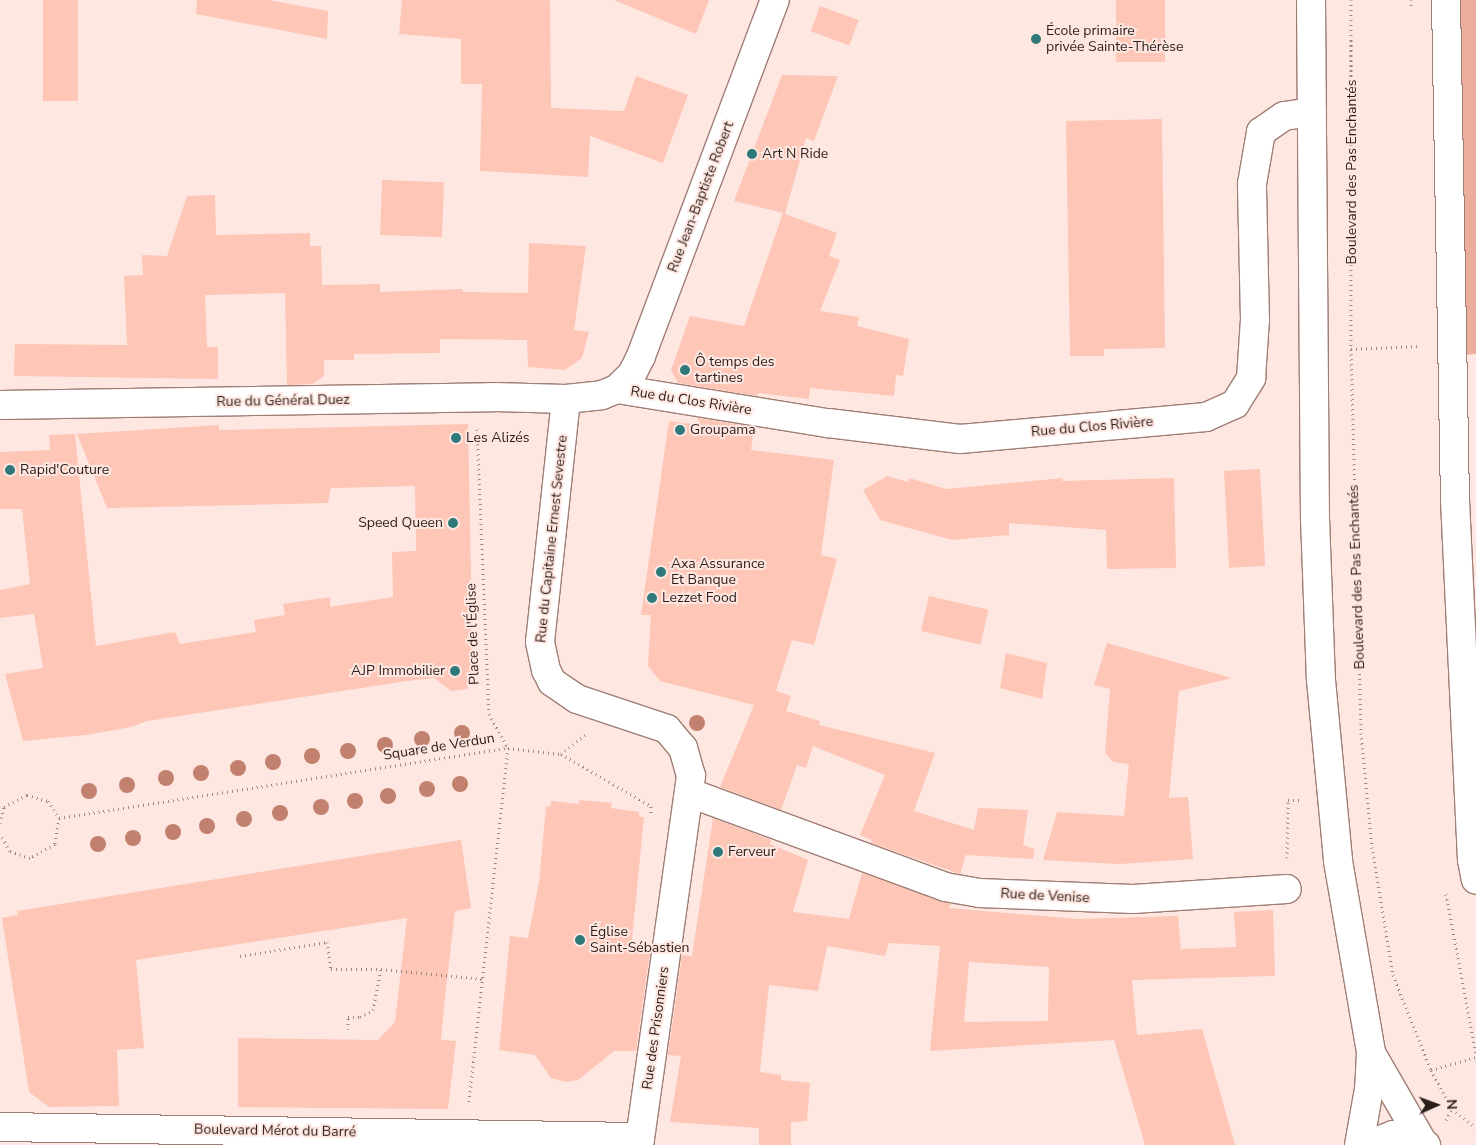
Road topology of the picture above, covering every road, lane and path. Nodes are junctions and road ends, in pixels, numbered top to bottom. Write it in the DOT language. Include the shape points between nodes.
graph roads {
  1 [pos="776,0"];
  2 [pos="1311,0"];
  3 [pos="1351,0"];
  4 [pos="1446,0"];
  5 [pos="1312,112"];
  6 [pos="1452,343"];
  7 [pos="1351,349"];
  8 [pos="617,389"];
  9 [pos="476,398"];
  10 [pos="566,399"];
  11 [pos="0,405"];
  12 [pos="596,705"];
  13 [pos="508,748"];
  14 [pos="561,754"];
  15 [pos="690,793"];
  16 [pos="1330,800"];
  17 [pos="651,806"];
  18 [pos="59,818"];
  19 [pos="0,823"];
  20 [pos="0,835"];
  21 [pos="1476,880"];
  22 [pos="1287,889"];
  23 [pos="240,956"];
  24 [pos="381,969"];
  25 [pos="483,979"];
  26 [pos="348,1029"];
  27 [pos="1371,1053"];
  28 [pos="1476,1058"];
  29 [pos="1431,1070"];
  30 [pos="464,1107"];
  31 [pos="1476,1127"];
  32 [pos="2,1131"];
  33 [pos="640,1141"];
  34 [pos="1424,1144"];
  35 [pos="1359,1145"];
  36 [pos="1367,1145"];
  1 -- 8 [label="street, Rue Jean-Baptiste Robert" via="641,356 632,374"];
  2 -- 5 [label="street"];
  3 -- 7 [label="path, Boulevard des Pas Enchantés"];
  4 -- 6 [label="street"];
  5 -- 8 [label="street, Rue du Clos Rivière" via="1284,116 1261,132 1252,184 1254,320 1251,378 1235,404 1206,417 960,439 828,423"];
  5 -- 16 [label="street" via="1315,518"];
  6 -- 7 [label="path"];
  6 -- 21 [label="street" via="1455,500 1472,860"];
  7 -- 29 [label="path, Boulevard des Pas Enchantés" via="1361,733 1372,847 1393,975"];
  8 -- 10 [label="street" via="602,395"];
  9 -- 10 [label="street, Rue du Général Duez"];
  9 -- 11 [label="street, Rue du Général Duez"];
  9 -- 13 [label="path, Place de l'Église" via="486,695 489,714"];
  10 -- 12 [label="street, Rue du Capitaine Ernest Sevestre" via="540,642 552,682 577,699"];
  12 -- 14 [label="path" via="584,738"];
  12 -- 15 [label="street, Rue du Capitaine Ernest Sevestre" via="654,723 676,736 689,760"];
  13 -- 14 [label="path"];
  13 -- 18 [label="path, Square de Verdun"];
  13 -- 25 [label="path, Square de Verdun"];
  14 -- 17 [label="path"];
  15 -- 22 [label="street, Rue de Venise" via="945,887 962,890 1133,899"];
  15 -- 33 [label="street, Rue des Prisonniers"];
  16 -- 22 [label="path" via="1288,800"];
  16 -- 27 [label="street" via="1346,918"];
  18 -- 19 [label="path" via="48,801 26,795 4,807"];
  18 -- 20 [label="path" via="55,844 30,858 10,851"];
  23 -- 24 [label="path" via="328,942 331,969"];
  24 -- 25 [label="path"];
  24 -- 26 [label="path" via="373,1010 360,1017 348,1017"];
  25 -- 30 [label="path, Square de Verdun" via="469,1101"];
  27 -- 34 [label="street"];
  27 -- 35 [label="street" via="1369,1089"];
  28 -- 29 [label="path"];
  29 -- 31 [label="path, Boulevard des Pas Enchantés" via="1452,1109"];
  32 -- 33 [label="street, Boulevard Mérot du Barré"];
  34 -- 36 [label="street" via="1394,1136"];
}
